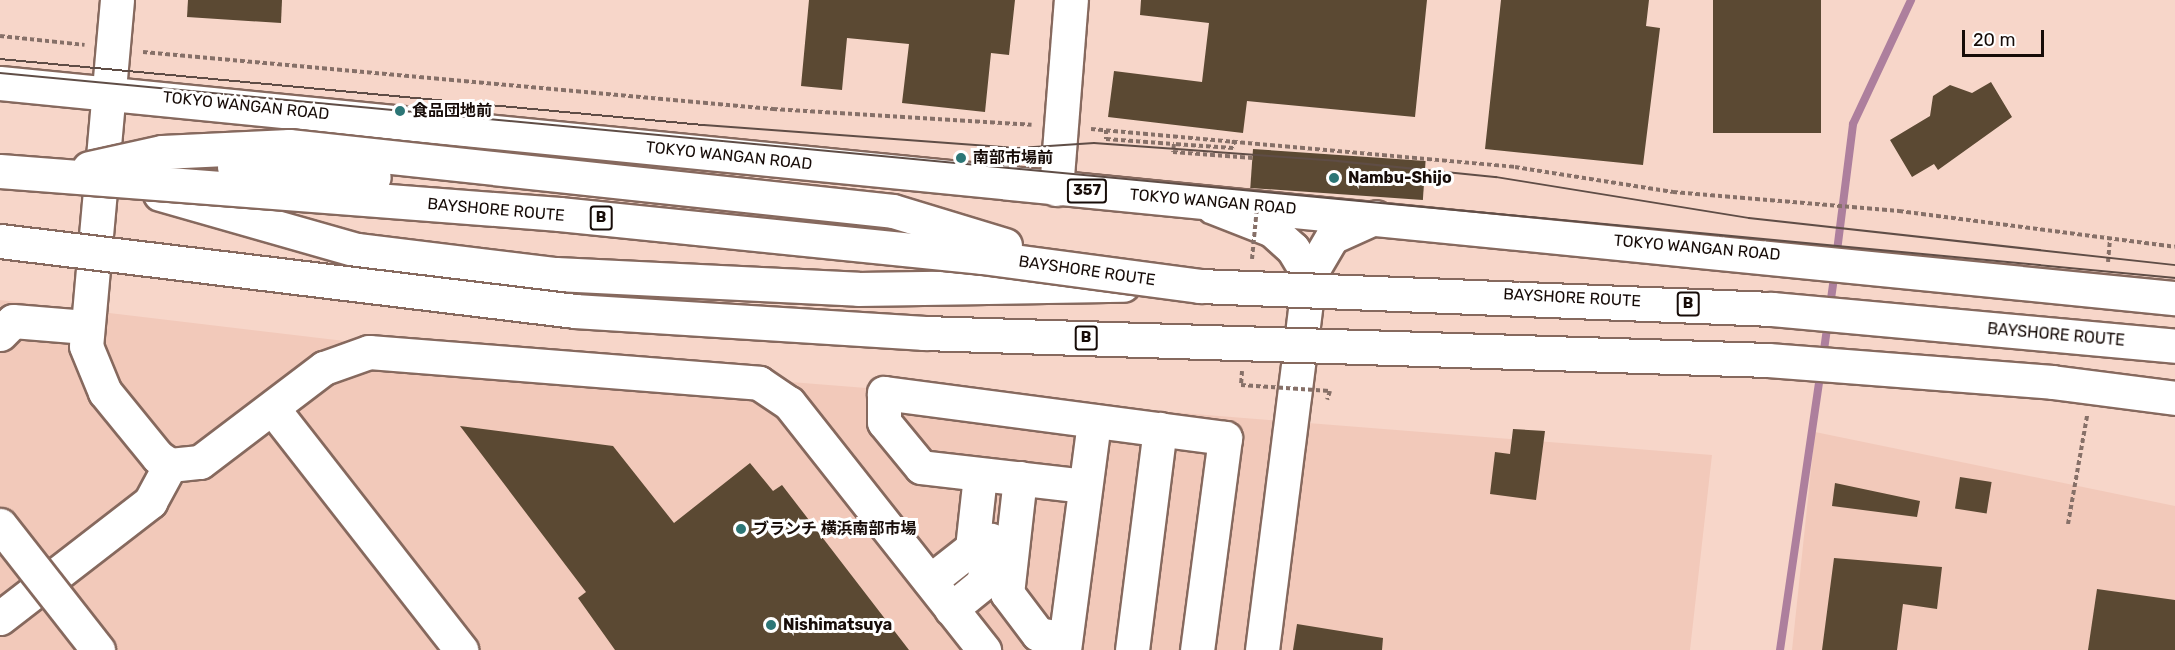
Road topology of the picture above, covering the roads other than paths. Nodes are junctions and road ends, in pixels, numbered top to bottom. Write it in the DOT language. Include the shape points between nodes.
graph roads {
  1 [pos="117,0"];
  2 [pos="1071,0"];
  3 [pos="0,83"];
  4 [pos="109,92"];
  5 [pos="87,168"];
  6 [pos="4,172"];
  7 [pos="1056,189"];
  8 [pos="160,194"];
  9 [pos="1196,200"];
  10 [pos="1376,217"];
  11 [pos="0,241"];
  12 [pos="92,254"];
  13 [pos="971,256"];
  14 [pos="1309,276"];
  15 [pos="1101,278"];
  16 [pos="2175,298"];
  17 [pos="7,323"];
  18 [pos="86,327"];
  19 [pos="2175,346"];
  20 [pos="1299,348"];
  21 [pos="2175,398"];
  22 [pos="2175,407"];
  23 [pos="273,409"];
  24 [pos="1094,421"];
  25 [pos="1160,429"];
  26 [pos="170,465"];
  27 [pos="1000,477"];
  28 [pos="1085,486"];
  29 [pos="0,525"];
  30 [pos="930,582"];
  31 [pos="951,609"];
  32 [pos="0,618"];
  33 [pos="1065,645"];
  34 [pos="98,650"];
  35 [pos="461,650"];
  36 [pos="984,650"];
  37 [pos="1132,650"];
  38 [pos="1197,650"];
  39 [pos="1262,650"];
  1 -- 4 [label="main road"];
  2 -- 7 [label="main road"];
  3 -- 4 [label="main road, TOKYO WANGAN ROAD / 357"];
  4 -- 7 [label="main road, TOKYO WANGAN ROAD / 357"];
  4 -- 12 [label="main road"];
  5 -- 6 [label="main road, bridge"];
  5 -- 13 [label="main road, bridge" via="287,170 801,214"];
  5 -- 15 [label="main road, bridge" via="162,152 289,146 562,173 893,211"];
  6 -- 8 [label="main road, bridge"];
  6 -- 13 [label="main road, BAYSHORE ROUTE / B, bridge" via="560,214"];
  7 -- 9 [label="main road, TOKYO WANGAN ROAD / 357"];
  8 -- 13 [label="main road, bridge" via="347,218 853,259"];
  8 -- 15 [label="main road" via="357,250 556,274 858,289"];
  9 -- 10 [label="main road, TOKYO WANGAN ROAD / 357"];
  9 -- 14 [label="main road" via="1272,230 1293,249"];
  10 -- 14 [label="main road" via="1332,237"];
  10 -- 16 [label="main road, TOKYO WANGAN ROAD / 357"];
  11 -- 12 [label="main road"];
  11 -- 21 [label="main road, B, bridge" via="575,311 924,333 1768,360"];
  12 -- 18 [label="main road"];
  12 -- 20 [label="main road" via="579,309 1016,338"];
  13 -- 15 [label="main road, BAYSHORE ROUTE / B, bridge"];
  14 -- 20 [label="main road"];
  15 -- 19 [label="main road, BAYSHORE ROUTE / B, bridge" via="1200,286 1760,308"];
  17 -- 18 [label="main road"];
  18 -- 26 [label="main road" via="94,375 147,448"];
  20 -- 22 [label="main road" via="1762,368"];
  20 -- 39 [label="main road"];
  23 -- 26 [label="main road" via="200,462"];
  23 -- 30 [label="main road" via="346,356 392,351 759,383 789,403"];
  23 -- 35 [label="main road"];
  24 -- 25 [label="main road"];
  24 -- 27 [label="main road" via="884,393 884,422 916,464"];
  24 -- 28 [label="main road"];
  25 -- 37 [label="main road"];
  25 -- 38 [label="main road" via="1225,438"];
  26 -- 32 [label="main road" via="150,502"];
  27 -- 28 [label="main road"];
  27 -- 30 [label="main road" via="972,548"];
  27 -- 31 [label="main road" via="987,574"];
  27 -- 33 [label="main road" via="1007,593 1038,634"];
  28 -- 33 [label="main road"];
  29 -- 34 [label="main road, bridge"];
  30 -- 31 [label="main road"];
  31 -- 36 [label="main road"];
}
